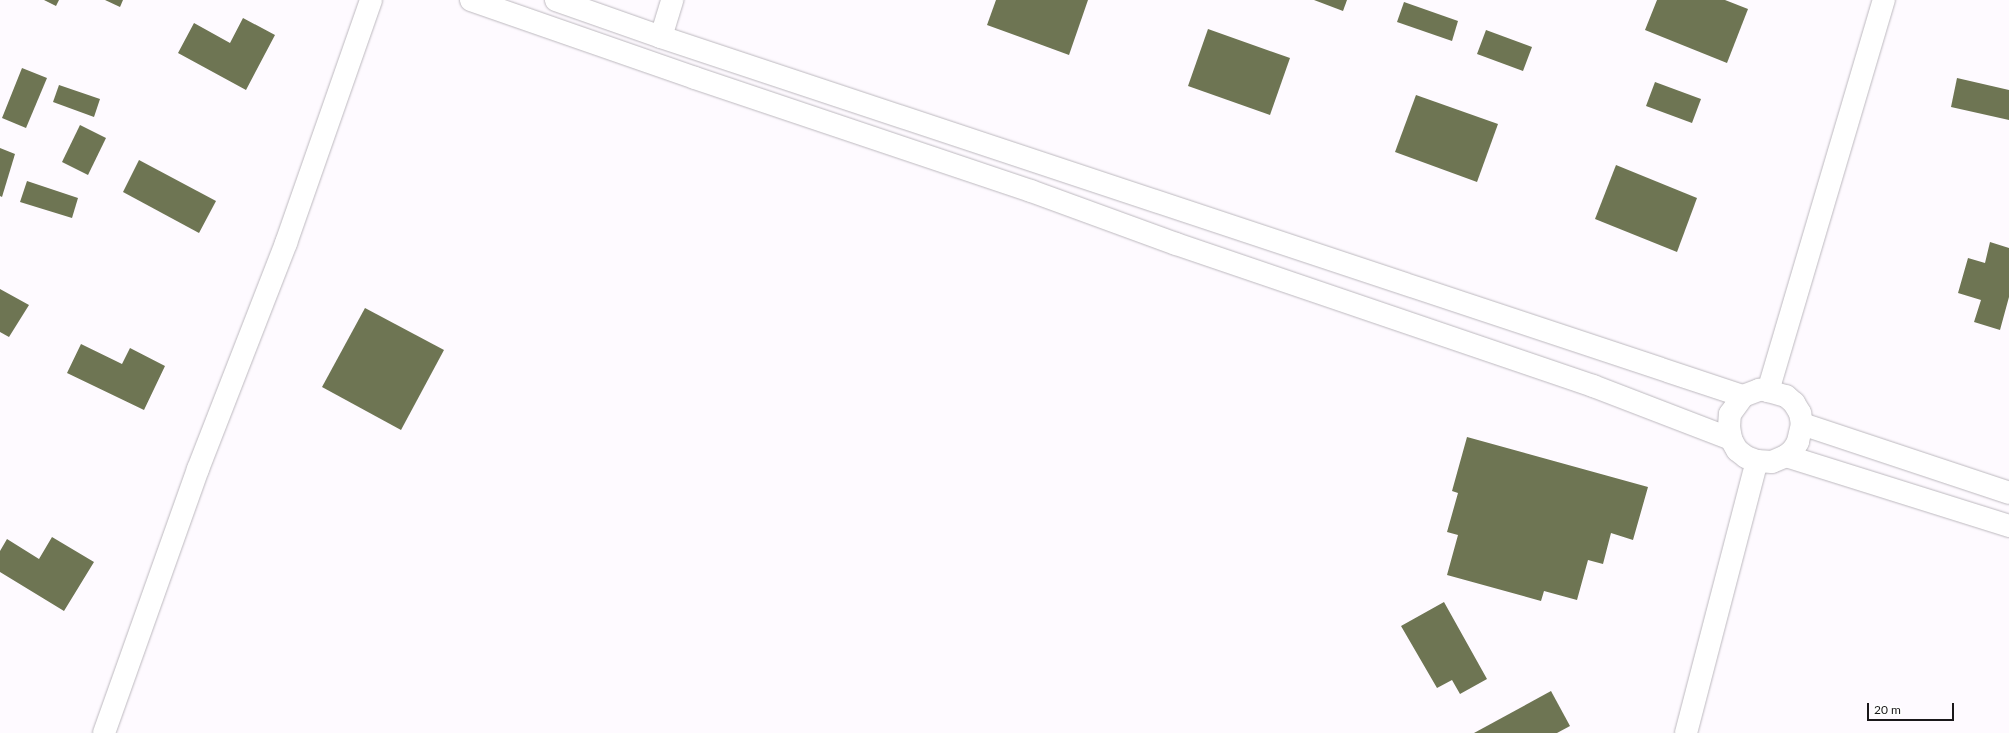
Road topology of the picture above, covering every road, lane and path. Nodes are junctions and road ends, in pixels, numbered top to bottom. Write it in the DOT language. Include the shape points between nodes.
graph roads {
  1 [pos="370,0"];
  2 [pos="470,0"];
  3 [pos="556,0"];
  4 [pos="672,0"];
  5 [pos="1884,0"];
  6 [pos="662,37"];
  7 [pos="1768,391"];
  8 [pos="1743,396"];
  9 [pos="1802,424"];
  10 [pos="1731,439"];
  11 [pos="1786,456"];
  12 [pos="1757,461"];
  13 [pos="2009,494"];
  14 [pos="2009,526"];
  15 [pos="104,733"];
  16 [pos="1686,733"];
  1 -- 15 [label="street" via="286,243 198,469"];
  2 -- 10 [label="street" via="1593,386"];
  3 -- 6 [label="street"];
  4 -- 6 [label="street"];
  5 -- 7 [label="street"];
  6 -- 8 [label="street"];
  7 -- 8 [label="street" via="1759,390"];
  7 -- 9 [label="street" via="1786,396 1794,403 1800,413"];
  8 -- 10 [label="street" via="1730,414"];
  9 -- 11 [label="street" via="1798,442"];
  9 -- 13 [label="street"];
  10 -- 12 [label="street" via="1737,450"];
  11 -- 12 [label="street" via="1772,462"];
  11 -- 14 [label="street"];
  12 -- 16 [label="street"];
}
